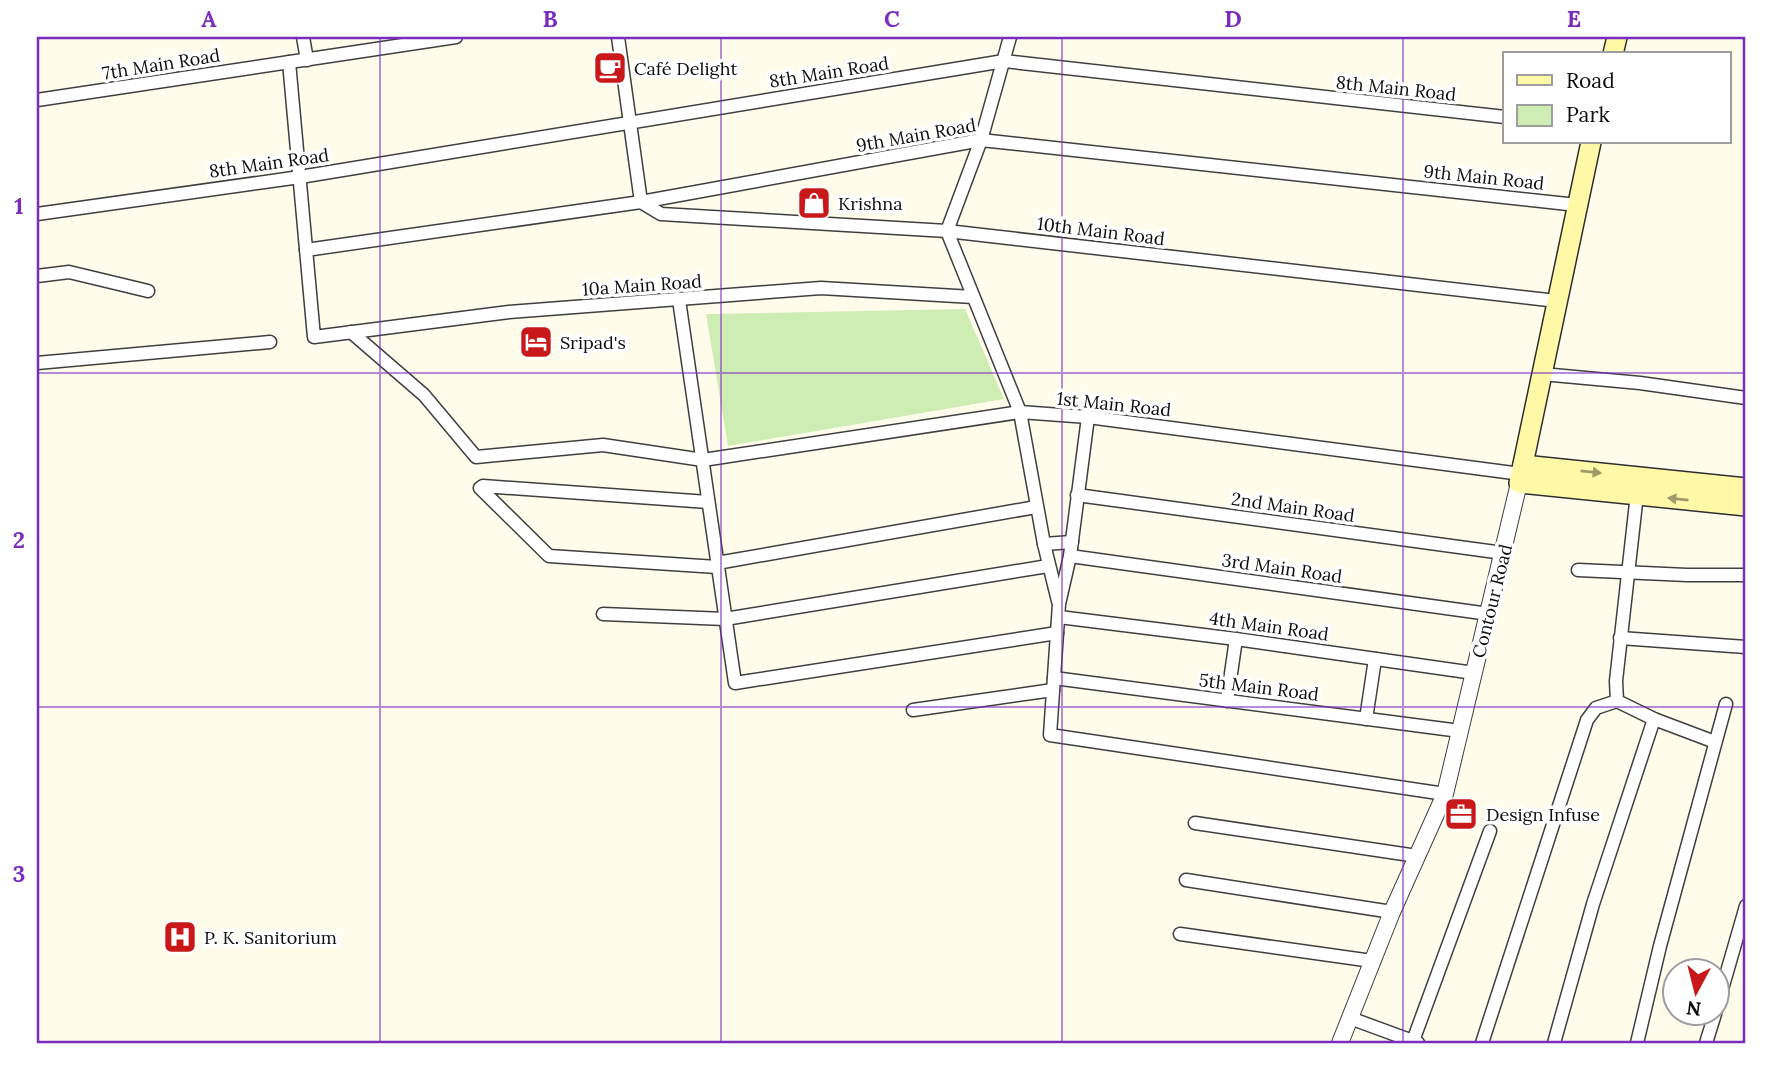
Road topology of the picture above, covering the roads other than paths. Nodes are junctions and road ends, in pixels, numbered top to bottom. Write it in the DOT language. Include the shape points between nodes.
graph roads {
  1 [pos="303,37"];
  2 [pos="456,37"];
  3 [pos="618,37"];
  4 [pos="1010,37"];
  5 [pos="307,60"];
  6 [pos="1004,61"];
  7 [pos="289,62"];
  8 [pos="37,100"];
  9 [pos="1503,117"];
  10 [pos="630,122"];
  11 [pos="981,140"];
  12 [pos="1591,144"];
  13 [pos="300,177"];
  14 [pos="642,202"];
  15 [pos="1577,205"];
  16 [pos="37,214"];
  17 [pos="947,231"];
  18 [pos="306,250"];
  19 [pos="37,276"];
  20 [pos="148,291"];
  21 [pos="973,297"];
  22 [pos="679,300"];
  23 [pos="1557,302"];
  24 [pos="351,332"];
  25 [pos="270,342"];
  26 [pos="37,363"];
  27 [pos="1542,374"];
  28 [pos="1746,398"];
  29 [pos="1020,412"];
  30 [pos="1088,417"];
  31 [pos="703,460"];
  32 [pos="1521,474"];
  33 [pos="1746,488"];
  34 [pos="1637,494"];
  35 [pos="1077,495"];
  36 [pos="708,502"];
  37 [pos="1746,506"];
  38 [pos="1036,507"];
  39 [pos="1072,542"];
  40 [pos="1044,544"];
  41 [pos="1503,553"];
  42 [pos="1070,556"];
  43 [pos="717,565"];
  44 [pos="1048,566"];
  45 [pos="1578,570"];
  46 [pos="1627,572"];
  47 [pos="1746,575"];
  48 [pos="1059,611"];
  49 [pos="603,614"];
  50 [pos="1489,614"];
  51 [pos="724,619"];
  52 [pos="1057,633"];
  53 [pos="1620,638"];
  54 [pos="1236,639"];
  55 [pos="1746,647"];
  56 [pos="1375,659"];
  57 [pos="1474,673"];
  58 [pos="1054,684"];
  59 [pos="1227,701"];
  60 [pos="1617,701"];
  61 [pos="1726,704"];
  62 [pos="913,710"];
  63 [pos="1366,719"];
  64 [pos="1654,719"];
  65 [pos="1460,731"];
  66 [pos="1715,742"];
  67 [pos="1445,794"];
  68 [pos="1195,824"];
  69 [pos="1490,831"];
  70 [pos="1417,856"];
  71 [pos="1186,880"];
  72 [pos="1746,906"];
  73 [pos="1392,912"];
  74 [pos="1180,934"];
  75 [pos="1372,961"];
  76 [pos="1730,963"];
  77 [pos="1350,1018"];
  78 [pos="1416,1042"];
  79 [pos="1340,1043"];
  80 [pos="1482,1043"];
  81 [pos="1554,1043"];
  82 [pos="1637,1043"];
  1 -- 5 [label="street"];
  2 -- 5 [label="street, 7th Main Road"];
  3 -- 10 [label="street"];
  4 -- 6 [label="street"];
  5 -- 7 [label="street, 7th Main Road"];
  6 -- 9 [label="street, 8th Main Road"];
  6 -- 10 [label="street, 8th Main Road"];
  6 -- 11 [label="street"];
  7 -- 8 [label="street, 7th Main Road"];
  7 -- 13 [label="street"];
  10 -- 13 [label="street, 8th Main Road"];
  10 -- 14 [label="street"];
  11 -- 14 [label="street, 9th Main Road"];
  11 -- 15 [label="street, 9th Main Road"];
  11 -- 17 [label="street"];
  12 -- 15 [label="main road, Contour Road"];
  13 -- 16 [label="street, 8th Main Road"];
  13 -- 18 [label="street"];
  14 -- 17 [label="street, 10th Main Road" via="661,214"];
  14 -- 18 [label="street, 9th Main Road"];
  15 -- 23 [label="main road, Contour Road"];
  17 -- 21 [label="street"];
  17 -- 23 [label="street, 10th Main Road"];
  18 -- 24 [label="street, 10a Main Road" via="314,337"];
  19 -- 20 [label="street" via="69,272"];
  21 -- 22 [label="street, 10a Main Road" via="821,288"];
  21 -- 29 [label="street"];
  22 -- 24 [label="street, 10a Main Road" via="509,312"];
  22 -- 31 [label="street"];
  23 -- 27 [label="main road, Contour Road"];
  24 -- 31 [label="street, 1st Main Road" via="424,395 476,457 603,445"];
  25 -- 26 [label="street"];
  27 -- 28 [label="street"];
  27 -- 32 [label="main road, Contour Road"];
  29 -- 30 [label="street, 1st Main Road"];
  29 -- 31 [label="street, 1st Main Road"];
  29 -- 38 [label="street"];
  30 -- 32 [label="street, 1st Main Road"];
  30 -- 35 [label="street"];
  31 -- 36 [label="street"];
  32 -- 33 [label="main road, one-way"];
  32 -- 34 [label="main road"];
  32 -- 41 [label="street, Contour Road"];
  37 -- 34 [label="main road, one-way"];
  34 -- 46 [label="street"];
  35 -- 39 [label="street"];
  35 -- 41 [label="street, 2nd Main Road"];
  36 -- 43 [label="street"];
  36 -- 43 [label="street" via="480,488 549,556"];
  38 -- 40 [label="street"];
  38 -- 43 [label="street"];
  39 -- 40 [label="street"];
  39 -- 42 [label="street"];
  40 -- 44 [label="street"];
  41 -- 50 [label="street, Contour Road"];
  42 -- 48 [label="street"];
  42 -- 50 [label="street, 3rd Main Road"];
  43 -- 51 [label="street"];
  44 -- 48 [label="street"];
  44 -- 51 [label="street"];
  45 -- 46 [label="street"];
  46 -- 47 [label="street"];
  46 -- 53 [label="street"];
  48 -- 52 [label="street"];
  48 -- 54 [label="street, 4th Main Road"];
  49 -- 51 [label="street"];
  50 -- 57 [label="street, Contour Road"];
  51 -- 52 [label="street" via="735,682"];
  52 -- 58 [label="street"];
  53 -- 55 [label="street"];
  53 -- 60 [label="street"];
  54 -- 56 [label="street, 4th Main Road"];
  54 -- 59 [label="street"];
  56 -- 57 [label="street, 4th Main Road"];
  56 -- 63 [label="street"];
  57 -- 65 [label="street, Contour Road"];
  58 -- 59 [label="street, 5th Main Road"];
  58 -- 62 [label="street, 5th Main Road"];
  58 -- 67 [label="street" via="1050,735"];
  59 -- 63 [label="street, 5th Main Road"];
  60 -- 64 [label="street"];
  60 -- 80 [label="street" via="1597,708 1587,720"];
  61 -- 66 [label="street"];
  63 -- 65 [label="street, 5th Main Road"];
  64 -- 66 [label="street"];
  64 -- 81 [label="street" via="1593,904"];
  65 -- 67 [label="street, Contour Road"];
  66 -- 82 [label="street"];
  67 -- 70 [label="street, Contour Road"];
  68 -- 70 [label="street"];
  69 -- 78 [label="street"];
  70 -- 73 [label="street, Contour Road"];
  71 -- 73 [label="street"];
  72 -- 76 [label="street"];
  73 -- 75 [label="street, Contour Road"];
  74 -- 75 [label="street"];
  75 -- 77 [label="street, Contour Road"];
  77 -- 78 [label="street"];
  77 -- 79 [label="street, Contour Road"];
}
